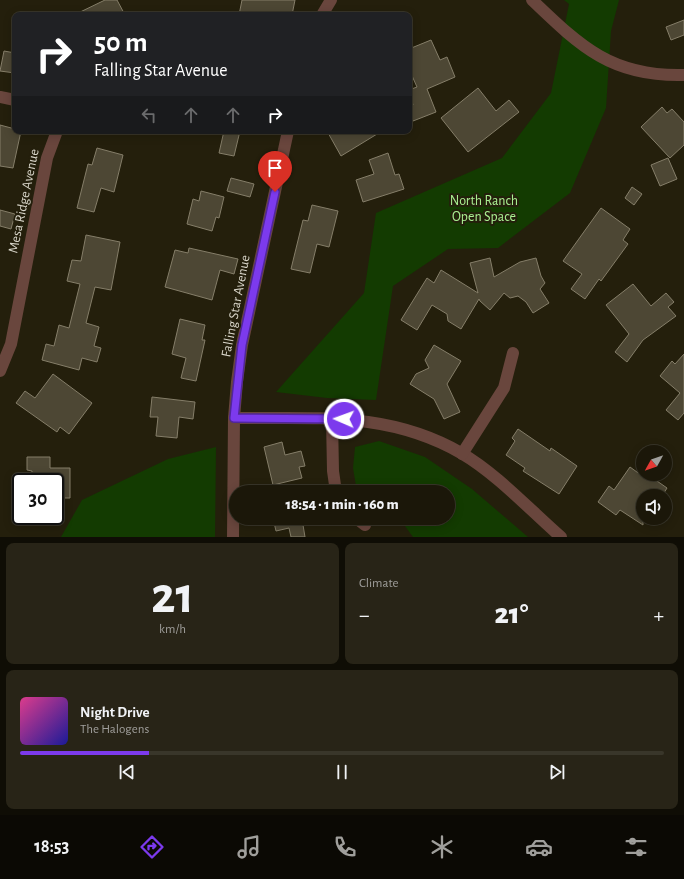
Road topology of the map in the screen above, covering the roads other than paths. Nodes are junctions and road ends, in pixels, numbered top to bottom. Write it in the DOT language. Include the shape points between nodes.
graph roads {
  1 [pos="331,0"];
  2 [pos="532,0"];
  3 [pos="324,12"];
  4 [pos="684,75"];
  5 [pos="0,97"];
  6 [pos="12,99"];
  7 [pos="56,134"];
  8 [pos="287,134"];
  9 [pos="513,353"];
  10 [pos="0,371"];
  11 [pos="234,418"];
  12 [pos="332,419"];
  13 [pos="462,454"];
  14 [pos="335,485"];
  15 [pos="233,537"];
  16 [pos="562,537"];
  1 -- 3 [label="street"];
  2 -- 4 [label="street" via="571,37 599,57 629,69 662,76"];
  5 -- 6 [label="street"];
  7 -- 10 [label="street, Mesa Ridge Avenue" via="47,158 11,344"];
  8 -- 11 [label="street, Falling Star Avenue" via="242,345"];
  9 -- 13 [label="street" via="504,388"];
  11 -- 12 [label="street"];
  11 -- 15 [label="street, Falling Star Avenue"];
  12 -- 13 [label="street" via="398,426"];
  12 -- 14 [label="street" via="332,471"];
  13 -- 16 [label="street" via="493,477"];
}
